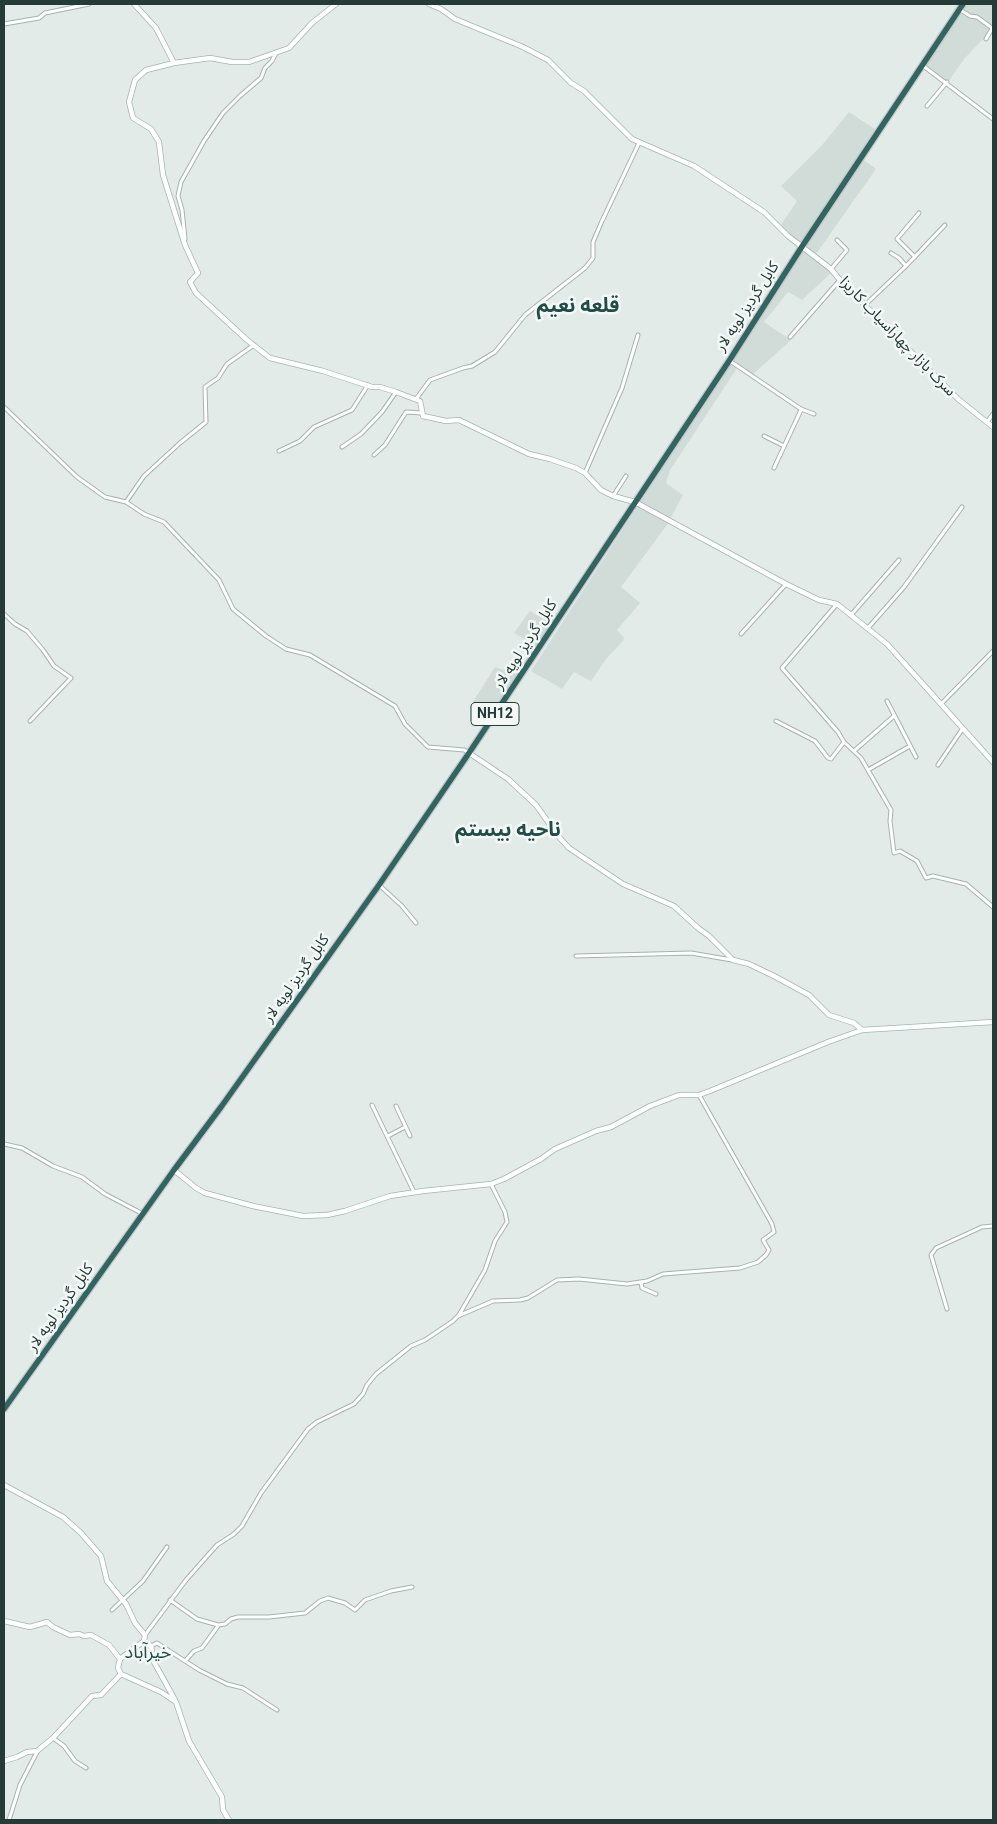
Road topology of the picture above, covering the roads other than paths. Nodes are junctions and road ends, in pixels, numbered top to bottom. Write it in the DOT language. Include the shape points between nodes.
graph roads {
  1 [pos="89,4"];
  2 [pos="134,4"];
  3 [pos="336,4"];
  4 [pos="429,4"];
  5 [pos="961,6"];
  6 [pos="4,24"];
  7 [pos="993,27"];
  8 [pos="986,39"];
  9 [pos="276,53"];
  10 [pos="174,63"];
  11 [pos="922,64"];
  12 [pos="947,82"];
  13 [pos="927,106"];
  14 [pos="993,119"];
  15 [pos="639,143"];
  16 [pos="919,213"];
  17 [pos="944,225"];
  18 [pos="837,240"];
  19 [pos="185,245"];
  20 [pos="803,245"];
  21 [pos="891,253"];
  22 [pos="915,257"];
  23 [pos="906,266"];
  24 [pos="831,269"];
  25 [pos="840,280"];
  26 [pos="864,305"];
  27 [pos="638,335"];
  28 [pos="790,337"];
  29 [pos="254,345"];
  30 [pos="729,361"];
  31 [pos="368,386"];
  32 [pos="396,392"];
  33 [pos="416,400"];
  34 [pos="4,407"];
  35 [pos="801,410"];
  36 [pos="422,413"];
  37 [pos="814,414"];
  38 [pos="993,414"];
  39 [pos="988,422"];
  40 [pos="993,426"];
  41 [pos="764,436"];
  42 [pos="784,446"];
  43 [pos="342,447"];
  44 [pos="279,450"];
  45 [pos="374,455"];
  46 [pos="774,468"];
  47 [pos="585,474"];
  48 [pos="626,476"];
  49 [pos="613,496"];
  50 [pos="126,502"];
  51 [pos="635,502"];
  52 [pos="962,507"];
  53 [pos="899,560"];
  54 [pos="786,584"];
  55 [pos="837,604"];
  56 [pos="4,614"];
  57 [pos="851,615"];
  58 [pos="868,628"];
  59 [pos="741,634"];
  60 [pos="993,651"];
  61 [pos="887,701"];
  62 [pos="941,704"];
  63 [pos="894,716"];
  64 [pos="776,720"];
  65 [pos="30,721"];
  66 [pos="963,728"];
  67 [pos="844,742"];
  68 [pos="910,746"];
  69 [pos="854,751"];
  70 [pos="469,753"];
  71 [pos="916,757"];
  72 [pos="993,762"];
  73 [pos="938,765"];
  74 [pos="868,770"];
  75 [pos="378,885"];
  76 [pos="993,907"];
  77 [pos="416,923"];
  78 [pos="576,956"];
  79 [pos="733,960"];
  80 [pos="993,1022"];
  81 [pos="862,1030"];
  82 [pos="699,1095"];
  83 [pos="372,1105"];
  84 [pos="396,1106"];
  85 [pos="405,1127"];
  86 [pos="388,1136"];
  87 [pos="410,1136"];
  88 [pos="4,1144"];
  89 [pos="174,1170"];
  90 [pos="491,1184"];
  91 [pos="414,1192"];
  92 [pos="143,1214"];
  93 [pos="993,1226"];
  94 [pos="647,1281"];
  95 [pos="656,1294"];
  96 [pos="947,1309"];
  97 [pos="458,1316"];
  98 [pos="4,1409"];
  99 [pos="4,1485"];
  100 [pos="167,1548"];
  101 [pos="412,1588"];
  102 [pos="170,1600"];
  103 [pos="122,1601"];
  104 [pos="112,1610"];
  105 [pos="4,1621"];
  106 [pos="218,1625"];
  107 [pos="145,1635"];
  108 [pos="144,1641"];
  109 [pos="151,1646"];
  110 [pos="120,1659"];
  111 [pos="186,1660"];
  112 [pos="121,1674"];
  113 [pos="176,1702"];
  114 [pos="277,1710"];
  115 [pos="53,1738"];
  116 [pos="37,1751"];
  117 [pos="4,1761"];
  118 [pos="86,1768"];
  119 [pos="9,1820"];
  120 [pos="229,1820"];
  1 -- 6 [label="street"];
  2 -- 10 [label="street" via="156,28"];
  3 -- 9 [label="street" via="312,23 289,48"];
  4 -- 15 [label="street, سرک بازار چهارآسیاب کاریزا" via="548,60"];
  5 -- 7 [label="street" via="970,16"];
  5 -- 11 [label="highway, کابل گردیز لویه لار / NH12"];
  7 -- 8 [label="street"];
  9 -- 10 [label="street" via="249,62 210,58"];
  9 -- 19 [label="street" via="264,68 261,78 223,113 181,182 178,196"];
  10 -- 19 [label="street" via="146,70 135,80 129,102 133,118 150,129 159,142 163,175"];
  11 -- 12 [label="street"];
  11 -- 20 [label="highway, کابل گردیز لویه لار / NH12"];
  12 -- 13 [label="street"];
  12 -- 14 [label="street"];
  15 -- 20 [label="street, سرک بازار چهارآسیاب کاریزا" via="694,166 764,212 788,236"];
  15 -- 33 [label="street" via="593,242 593,258 585,268 525,315 495,352 472,366 430,380"];
  16 -- 22 [label="street" via="897,239"];
  17 -- 22 [label="street"];
  18 -- 24 [label="street" via="847,250"];
  19 -- 29 [label="street" via="198,274 190,282 196,293"];
  20 -- 24 [label="street, سرک بازار چهارآسیاب کاریزا"];
  20 -- 30 [label="highway, کابل گردیز لویه لار / NH12"];
  21 -- 23 [label="street"];
  22 -- 23 [label="street"];
  23 -- 26 [label="street"];
  24 -- 25 [label="street, سرک بازار چهارآسیاب کاریزا"];
  25 -- 26 [label="street, سرک بازار چهارآسیاب کاریزا"];
  25 -- 28 [label="street"];
  26 -- 39 [label="street, سرک بازار چهارآسیاب کاریزا" via="958,399"];
  27 -- 47 [label="street" via="622,388"];
  29 -- 31 [label="street" via="270,358"];
  29 -- 50 [label="street" via="226,364 218,378 205,387 206,422 144,476"];
  30 -- 35 [label="street"];
  30 -- 51 [label="highway, کابل گردیز لویه لار / NH12"];
  31 -- 32 [label="street" via="380,386"];
  31 -- 44 [label="street" via="352,410 314,427 300,441"];
  32 -- 33 [label="street"];
  32 -- 43 [label="street" via="362,434"];
  33 -- 36 [label="street" via="420,401"];
  34 -- 50 [label="street" via="77,477 105,496"];
  35 -- 37 [label="street"];
  35 -- 42 [label="street"];
  36 -- 45 [label="street" via="406,412 385,445"];
  36 -- 47 [label="street" via="423,416 446,421 459,420 529,454 576,468"];
  38 -- 39 [label="street"];
  39 -- 40 [label="street, سرک بازار چهارآسیاب کاریزا"];
  41 -- 42 [label="street"];
  42 -- 46 [label="street"];
  47 -- 49 [label="street" via="601,490"];
  48 -- 49 [label="street"];
  49 -- 51 [label="street"];
  50 -- 70 [label="street" via="164,522 219,580 233,608 266,636 286,649 310,655 395,706 405,724 428,747"];
  51 -- 54 [label="street"];
  51 -- 70 [label="highway, کابل گردیز لویه لار / NH12"];
  52 -- 58 [label="street" via="904,587"];
  53 -- 57 [label="street"];
  54 -- 55 [label="street" via="819,600"];
  54 -- 59 [label="street"];
  55 -- 57 [label="street"];
  55 -- 67 [label="street" via="782,668"];
  56 -- 65 [label="street" via="27,631 54,666 70,678"];
  57 -- 58 [label="street"];
  58 -- 62 [label="street" via="887,644"];
  60 -- 62 [label="street"];
  61 -- 63 [label="street"];
  62 -- 66 [label="street"];
  63 -- 68 [label="street"];
  63 -- 69 [label="street"];
  64 -- 67 [label="street" via="815,741 831,759"];
  66 -- 72 [label="street"];
  66 -- 73 [label="street"];
  67 -- 69 [label="street"];
  68 -- 71 [label="street"];
  68 -- 74 [label="street"];
  69 -- 74 [label="street"];
  70 -- 75 [label="highway, کابل گردیز لویه لار / NH12"];
  70 -- 79 [label="street" via="508,779 536,805 569,848 623,884 674,906"];
  74 -- 76 [label="street" via="891,810 894,853 900,852 917,861 926,878 933,876 966,884"];
  75 -- 77 [label="street"];
  75 -- 89 [label="highway, کابل گردیز لویه لار / NH12"];
  78 -- 79 [label="street" via="691,953"];
  79 -- 81 [label="street" via="774,976 809,995 829,1014"];
  80 -- 81 [label="street"];
  81 -- 82 [label="street"];
  82 -- 90 [label="street" via="679,1095 650,1106 611,1127 555,1149"];
  82 -- 94 [label="street" via="772,1224 774,1232 763,1240 769,1250 758,1262 740,1268 663,1274"];
  83 -- 86 [label="street"];
  84 -- 85 [label="street"];
  85 -- 86 [label="street"];
  85 -- 87 [label="street"];
  86 -- 91 [label="street"];
  88 -- 92 [label="street" via="22,1148 82,1178 104,1194"];
  89 -- 91 [label="street" via="205,1193 302,1216 326,1216"];
  89 -- 92 [label="highway, کابل گردیز لویه لار / NH12"];
  90 -- 91 [label="street"];
  90 -- 97 [label="street" via="507,1222"];
  92 -- 98 [label="highway, کابل گردیز لویه لار / NH12"];
  93 -- 96 [label="street" via="942,1245 932,1255"];
  94 -- 95 [label="street" via="641,1284 642,1288"];
  94 -- 97 [label="street" via="618,1284 580,1279 556,1280 528,1298 493,1301"];
  97 -- 102 [label="street" via="425,1340 410,1346 376,1374 354,1404 308,1429 261,1493 242,1526 217,1545"];
  99 -- 103 [label="street" via="50,1509 81,1533 101,1556 107,1581"];
  100 -- 103 [label="street"];
  101 -- 106 [label="street" via="365,1600 356,1610 328,1598 305,1613 238,1617"];
  102 -- 106 [label="street" via="197,1619"];
  102 -- 107 [label="street"];
  103 -- 104 [label="street"];
  103 -- 107 [label="street"];
  105 -- 110 [label="street" via="30,1627 47,1622 70,1635 91,1635 109,1645"];
  106 -- 111 [label="street" via="202,1648"];
  107 -- 108 [label="street"];
  108 -- 109 [label="street"];
  108 -- 110 [label="street"];
  109 -- 111 [label="street" via="157,1643"];
  109 -- 113 [label="street" via="154,1662"];
  110 -- 112 [label="street" via="118,1668"];
  111 -- 114 [label="street" via="220,1681 243,1688"];
  112 -- 113 [label="street"];
  112 -- 115 [label="street" via="101,1695 92,1696"];
  113 -- 120 [label="street" via="189,1741 222,1797 223,1810"];
  115 -- 116 [label="street"];
  115 -- 118 [label="street"];
  116 -- 117 [label="street"];
  116 -- 119 [label="street" via="20,1785"];
}
